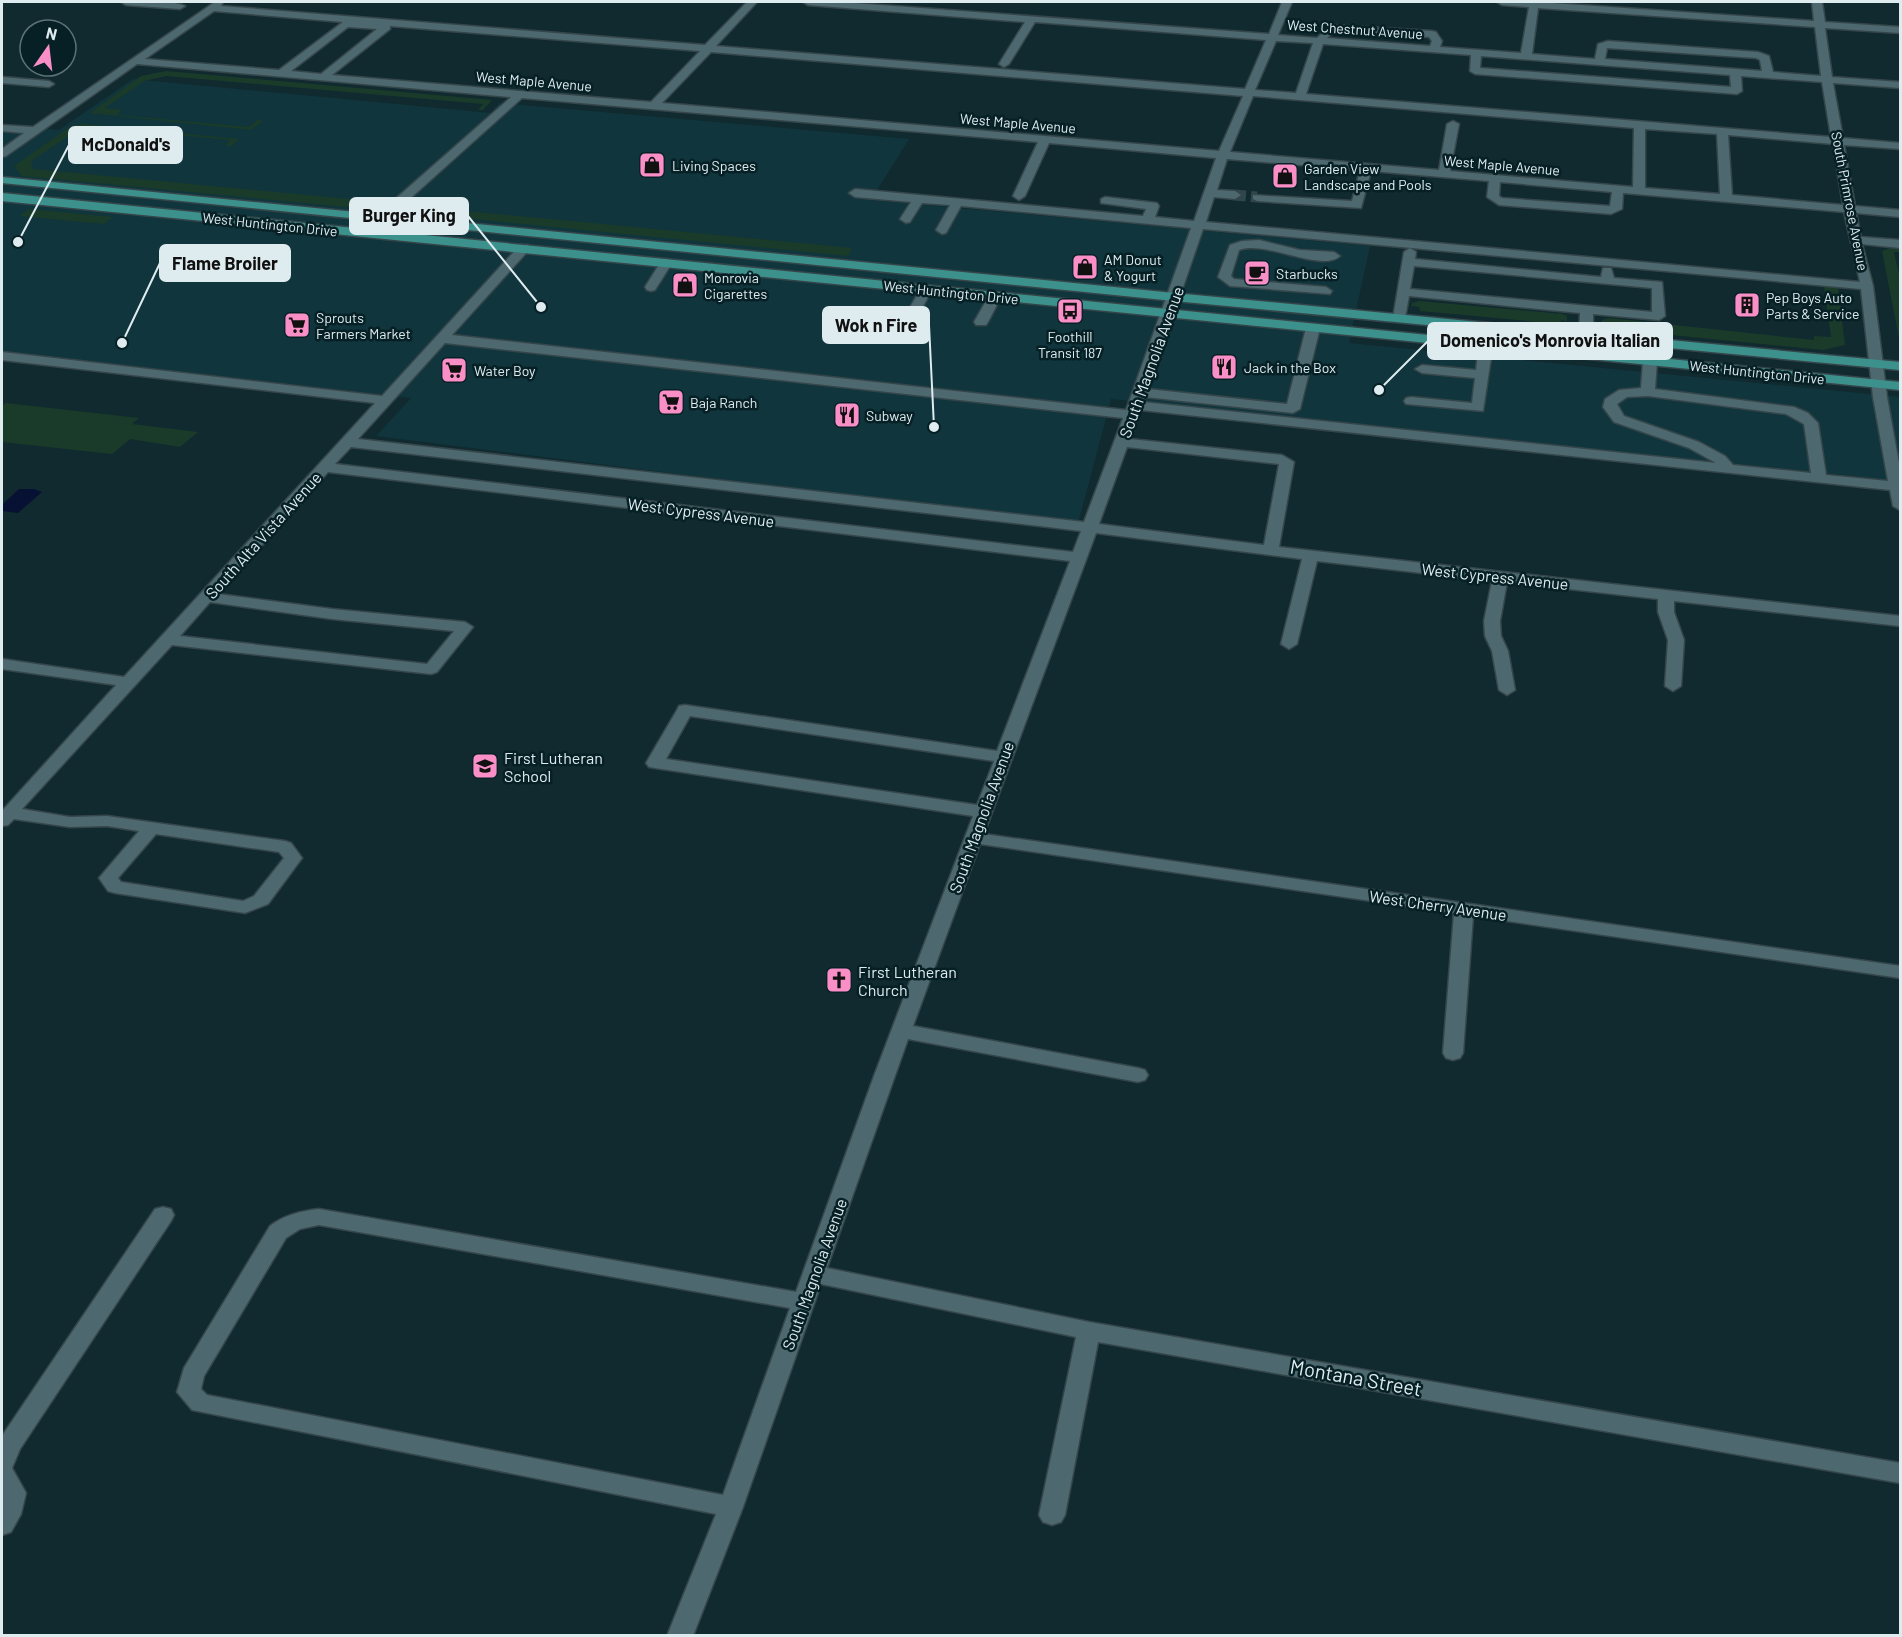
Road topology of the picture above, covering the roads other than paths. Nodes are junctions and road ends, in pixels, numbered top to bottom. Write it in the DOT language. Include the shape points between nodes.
graph roads {
  1 [pos="126,2"];
  2 [pos="220,2"];
  3 [pos="752,2"];
  4 [pos="808,2"];
  5 [pos="1287,2"];
  6 [pos="1502,2"];
  7 [pos="1817,2"];
  8 [pos="1534,4"];
  9 [pos="180,6"];
  10 [pos="210,8"];
  11 [pos="1032,19"];
  12 [pos="1821,24"];
  13 [pos="1900,30"];
  14 [pos="1274,37"];
  15 [pos="1319,41"];
  16 [pos="707,49"];
  17 [pos="1434,50"];
  18 [pos="1476,53"];
  19 [pos="1526,57"];
  20 [pos="133,61"];
  21 [pos="1600,62"];
  22 [pos="1004,64"];
  23 [pos="1735,73"];
  24 [pos="281,74"];
  25 [pos="1768,75"];
  26 [pos="322,78"];
  27 [pos="2,80"];
  28 [pos="1827,80"];
  29 [pos="49,84"];
  30 [pos="1900,86"];
  31 [pos="1249,92"];
  32 [pos="519,95"];
  33 [pos="1300,97"];
  34 [pos="653,107"];
  35 [pos="1453,124"];
  36 [pos="1640,125"];
  37 [pos="2,128"];
  38 [pos="35,131"];
  39 [pos="1722,131"];
  40 [pos="1045,140"];
  41 [pos="1838,141"];
  42 [pos="1900,146"];
  43 [pos="2,154"];
  44 [pos="1223,154"];
  45 [pos="1366,168"];
  46 [pos="1444,175"];
  47 [pos="1495,179"];
  48 [pos="2,180"];
  49 [pos="1618,189"];
  50 [pos="1639,192"];
  51 [pos="855,193"];
  52 [pos="1211,193"];
  53 [pos="1235,195"];
  54 [pos="1019,196"];
  55 [pos="2,197"];
  56 [pos="1257,197"];
  57 [pos="1726,198"];
  58 [pos="919,199"];
  59 [pos="1105,201"];
  60 [pos="958,202"];
  61 [pos="1850,208"];
  62 [pos="1900,213"];
  63 [pos="380,219"];
  64 [pos="906,219"];
  65 [pos="1148,220"];
  66 [pos="1198,224"];
  67 [pos="441,225"];
  68 [pos="298,226"];
  69 [pos="942,230"];
  70 [pos="1855,240"];
  71 [pos="1411,244"];
  72 [pos="1900,244"];
  73 [pos="666,247"];
  74 [pos="524,248"];
  75 [pos="1334,256"];
  76 [pos="1408,262"];
  77 [pos="1607,262"];
  78 [pos="666,263"];
  79 [pos="1608,280"];
  80 [pos="1867,286"];
  81 [pos="651,287"];
  82 [pos="926,290"];
  83 [pos="1326,291"];
  84 [pos="1403,292"];
  85 [pos="995,297"];
  86 [pos="1171,306"];
  87 [pos="1587,310"];
  88 [pos="912,314"];
  89 [pos="1399,318"];
  90 [pos="981,322"];
  91 [pos="1313,328"];
  92 [pos="1586,336"];
  93 [pos="440,338"];
  94 [pos="1486,345"];
  95 [pos="2,356"];
  96 [pos="1650,361"];
  97 [pos="1877,364"];
  98 [pos="1900,366"];
  99 [pos="1422,369"];
  100 [pos="1482,375"];
  101 [pos="1879,384"];
  102 [pos="1900,386"];
  103 [pos="1648,392"];
  104 [pos="385,400"];
  105 [pos="1411,401"];
  106 [pos="1136,404"];
  107 [pos="347,442"];
  108 [pos="1122,442"];
  109 [pos="1897,463"];
  110 [pos="324,467"];
  111 [pos="1728,468"];
  112 [pos="1819,478"];
  113 [pos="1899,487"];
  114 [pos="1900,506"];
  115 [pos="1089,527"];
  116 [pos="1271,551"];
  117 [pos="1311,556"];
  118 [pos="1078,557"];
  119 [pos="1500,577"];
  120 [pos="1666,596"];
  121 [pos="207,597"];
  122 [pos="1900,621"];
  123 [pos="166,639"];
  124 [pos="1289,644"];
  125 [pos="2,664"];
  126 [pos="127,682"];
  127 [pos="1673,686"];
  128 [pos="1507,690"];
  129 [pos="1003,757"];
  130 [pos="984,812"];
  131 [pos="5,817"];
  132 [pos="151,828"];
  133 [pos="975,838"];
  134 [pos="1464,908"];
  135 [pos="1900,972"];
  136 [pos="901,1031"];
  137 [pos="1454,1053"];
  138 [pos="1138,1075"];
  139 [pos="163,1215"];
  140 [pos="813,1274"];
  141 [pos="803,1302"];
  142 [pos="1089,1331"];
  143 [pos="2,1462"];
  144 [pos="2,1473"];
  145 [pos="1900,1473"];
  146 [pos="731,1507"];
  147 [pos="1052,1515"];
  148 [pos="2,1525"];
  149 [pos="680,1635"];
  1 -- 9 [label="street"];
  2 -- 10 [label="street"];
  3 -- 16 [label="street"];
  4 -- 11 [label="street, West Chestnut Avenue"];
  5 -- 14 [label="street, South Magnolia Avenue"];
  6 -- 8 [label="street"];
  7 -- 12 [label="street, South Primrose Avenue"];
  8 -- 12 [label="street"];
  8 -- 19 [label="street"];
  10 -- 16 [label="street"];
  10 -- 20 [label="street"];
  11 -- 14 [label="street, West Chestnut Avenue"];
  11 -- 22 [label="street"];
  12 -- 13 [label="street"];
  12 -- 28 [label="street, South Primrose Avenue"];
  14 -- 15 [label="street, West Chestnut Avenue"];
  14 -- 31 [label="street, South Magnolia Avenue"];
  15 -- 17 [label="street, West Chestnut Avenue"];
  15 -- 17 [label="street" via="1328,29 1347,27 1432,34 1437,41"];
  15 -- 33 [label="street"];
  16 -- 31 [label="street"];
  16 -- 34 [label="street"];
  17 -- 18 [label="street, West Chestnut Avenue"];
  18 -- 19 [label="street, West Chestnut Avenue"];
  18 -- 23 [label="street" via="1475,71 1737,91"];
  19 -- 21 [label="street, West Chestnut Avenue"];
  20 -- 24 [label="street, West Maple Avenue"];
  20 -- 38 [label="street"];
  21 -- 23 [label="street, West Chestnut Avenue"];
  21 -- 25 [label="street" via="1602,46 1643,46 1758,55 1765,58"];
  23 -- 25 [label="street, West Chestnut Avenue"];
  24 -- 26 [label="street, West Maple Avenue"];
  24 -- 26 [label="street" via="346,24 386,27"];
  25 -- 28 [label="street, West Chestnut Avenue"];
  26 -- 32 [label="street, West Maple Avenue"];
  27 -- 29 [label="street"];
  28 -- 30 [label="street, West Chestnut Avenue"];
  28 -- 41 [label="street, South Primrose Avenue"];
  31 -- 33 [label="street"];
  31 -- 44 [label="street, South Magnolia Avenue"];
  32 -- 34 [label="street, West Maple Avenue"];
  32 -- 63 [label="street"];
  33 -- 36 [label="street"];
  34 -- 40 [label="street, West Maple Avenue"];
  35 -- 46 [label="street"];
  36 -- 39 [label="street"];
  36 -- 50 [label="street"];
  37 -- 38 [label="street"];
  38 -- 43 [label="street"];
  39 -- 41 [label="street"];
  39 -- 57 [label="street"];
  40 -- 44 [label="street, West Maple Avenue"];
  40 -- 54 [label="street"];
  41 -- 42 [label="street"];
  41 -- 61 [label="street, South Primrose Avenue"];
  44 -- 45 [label="street, West Maple Avenue"];
  44 -- 52 [label="street, South Magnolia Avenue"];
  45 -- 46 [label="street, West Maple Avenue"];
  45 -- 56 [label="street" via="1357,205"];
  46 -- 47 [label="street, West Maple Avenue"];
  47 -- 49 [label="street, West Maple Avenue"];
  47 -- 49 [label="street" via="1493,197 1499,201 1611,210 1616,209"];
  48 -- 63 [label="main road, West Huntington Drive"];
  49 -- 50 [label="street, West Maple Avenue"];
  50 -- 57 [label="street, West Maple Avenue"];
  51 -- 58 [label="street"];
  52 -- 53 [label="street"];
  52 -- 66 [label="street, South Magnolia Avenue"];
  55 -- 68 [label="main road, West Huntington Drive"];
  57 -- 61 [label="street, West Maple Avenue"];
  58 -- 60 [label="street"];
  58 -- 64 [label="street"];
  59 -- 65 [label="street" via="1153,206"];
  60 -- 65 [label="street"];
  60 -- 69 [label="street"];
  61 -- 62 [label="street, West Maple Avenue"];
  61 -- 70 [label="street, South Primrose Avenue"];
  63 -- 67 [label="main road, West Huntington Drive"];
  65 -- 66 [label="street"];
  66 -- 71 [label="street"];
  66 -- 86 [label="street, South Magnolia Avenue"];
  67 -- 68 [label="main road" via="394,228 319,220"];
  67 -- 73 [label="main road, West Huntington Drive"];
  68 -- 74 [label="main road, West Huntington Drive"];
  70 -- 72 [label="street"];
  70 -- 80 [label="street, South Primrose Avenue"];
  71 -- 76 [label="street"];
  71 -- 77 [label="street"];
  73 -- 74 [label="main road" via="629,249 554,242"];
  73 -- 86 [label="main road, West Huntington Drive"];
  74 -- 78 [label="main road, West Huntington Drive"];
  74 -- 93 [label="street, South Alta Vista Avenue"];
  75 -- 83 [label="street" via="1244,244 1234,248 1224,277 1230,282"];
  76 -- 79 [label="street"];
  76 -- 84 [label="street"];
  77 -- 79 [label="street"];
  77 -- 80 [label="street"];
  78 -- 81 [label="street"];
  78 -- 82 [label="main road, West Huntington Drive"];
  79 -- 87 [label="street" via="1658,285 1659,316"];
  80 -- 97 [label="street, South Primrose Avenue"];
  82 -- 85 [label="main road, West Huntington Drive"];
  82 -- 88 [label="street"];
  84 -- 87 [label="street"];
  84 -- 89 [label="street"];
  85 -- 86 [label="main road, West Huntington Drive"];
  85 -- 90 [label="street"];
  86 -- 89 [label="main road, West Huntington Drive"];
  86 -- 91 [label="main road, West Huntington Drive"];
  86 -- 106 [label="street, South Magnolia Avenue"];
  87 -- 92 [label="street"];
  89 -- 92 [label="main road, West Huntington Drive"];
  91 -- 94 [label="main road, West Huntington Drive"];
  91 -- 106 [label="street" via="1293,409"];
  92 -- 97 [label="main road, West Huntington Drive"];
  93 -- 104 [label="street, South Alta Vista Avenue"];
  93 -- 106 [label="street"];
  94 -- 96 [label="main road, West Huntington Drive"];
  94 -- 100 [label="street"];
  95 -- 104 [label="street"];
  96 -- 101 [label="main road, West Huntington Drive"];
  96 -- 103 [label="street"];
  97 -- 98 [label="main road, West Huntington Drive"];
  97 -- 101 [label="street, South Primrose Avenue"];
  99 -- 100 [label="street"];
  100 -- 105 [label="street" via="1478,408"];
  101 -- 102 [label="main road, West Huntington Drive"];
  101 -- 109 [label="street, South Primrose Avenue"];
  103 -- 111 [label="street" via="1623,393 1610,402 1610,407 1619,419 1708,451"];
  103 -- 112 [label="street" via="1789,410 1803,416 1811,423"];
  104 -- 107 [label="street, South Alta Vista Avenue"];
  106 -- 108 [label="street, South Magnolia Avenue"];
  106 -- 111 [label="street"];
  107 -- 110 [label="street, South Alta Vista Avenue"];
  107 -- 115 [label="street, West Cypress Avenue"];
  108 -- 115 [label="street, South Magnolia Avenue"];
  108 -- 116 [label="street" via="1287,462"];
  109 -- 113 [label="street, South Primrose Avenue"];
  110 -- 118 [label="street, West Cypress Avenue"];
  110 -- 121 [label="street, South Alta Vista Avenue"];
  111 -- 112 [label="street"];
  112 -- 113 [label="street"];
  113 -- 114 [label="street, South Primrose Avenue"];
  115 -- 116 [label="street, West Cypress Avenue"];
  115 -- 118 [label="street, South Magnolia Avenue"];
  116 -- 117 [label="street, West Cypress Avenue"];
  117 -- 119 [label="street, West Cypress Avenue"];
  117 -- 124 [label="street"];
  118 -- 129 [label="street, South Magnolia Avenue"];
  119 -- 120 [label="street, West Cypress Avenue"];
  119 -- 128 [label="street" via="1492,636 1500,651"];
  120 -- 122 [label="street, West Cypress Avenue"];
  120 -- 127 [label="street" via="1666,612 1676,640"];
  121 -- 123 [label="street, South Alta Vista Avenue"];
  121 -- 123 [label="street" via="465,627 431,669"];
  123 -- 126 [label="street, South Alta Vista Avenue"];
  125 -- 126 [label="street"];
  126 -- 131 [label="street, South Alta Vista Avenue"];
  129 -- 130 [label="street, South Magnolia Avenue"];
  129 -- 130 [label="street" via="685,710 655,763"];
  130 -- 133 [label="street, South Magnolia Avenue"];
  131 -- 132 [label="street" via="107,821"];
  132 -- 132 [label="street" via="285,848 293,858 261,900 245,907 115,888 108,878"];
  133 -- 134 [label="street, West Cherry Avenue"];
  133 -- 136 [label="street, South Magnolia Avenue"];
  134 -- 135 [label="street, West Cherry Avenue"];
  134 -- 137 [label="street"];
  136 -- 138 [label="street"];
  136 -- 140 [label="street, South Magnolia Avenue"];
  139 -- 143 [label="street" via="9,1444"];
  140 -- 141 [label="street, South Magnolia Avenue"];
  140 -- 142 [label="street, Montana Street"];
  141 -- 146 [label="street, South Magnolia Avenue"];
  141 -- 146 [label="street" via="319,1217 288,1224 278,1232 192,1375 189,1392 200,1403"];
  142 -- 145 [label="street, Montana Street"];
  142 -- 147 [label="street"];
  144 -- 148 [label="street" via="14,1493"];
  146 -- 149 [label="street, South Magnolia Avenue"];
}
